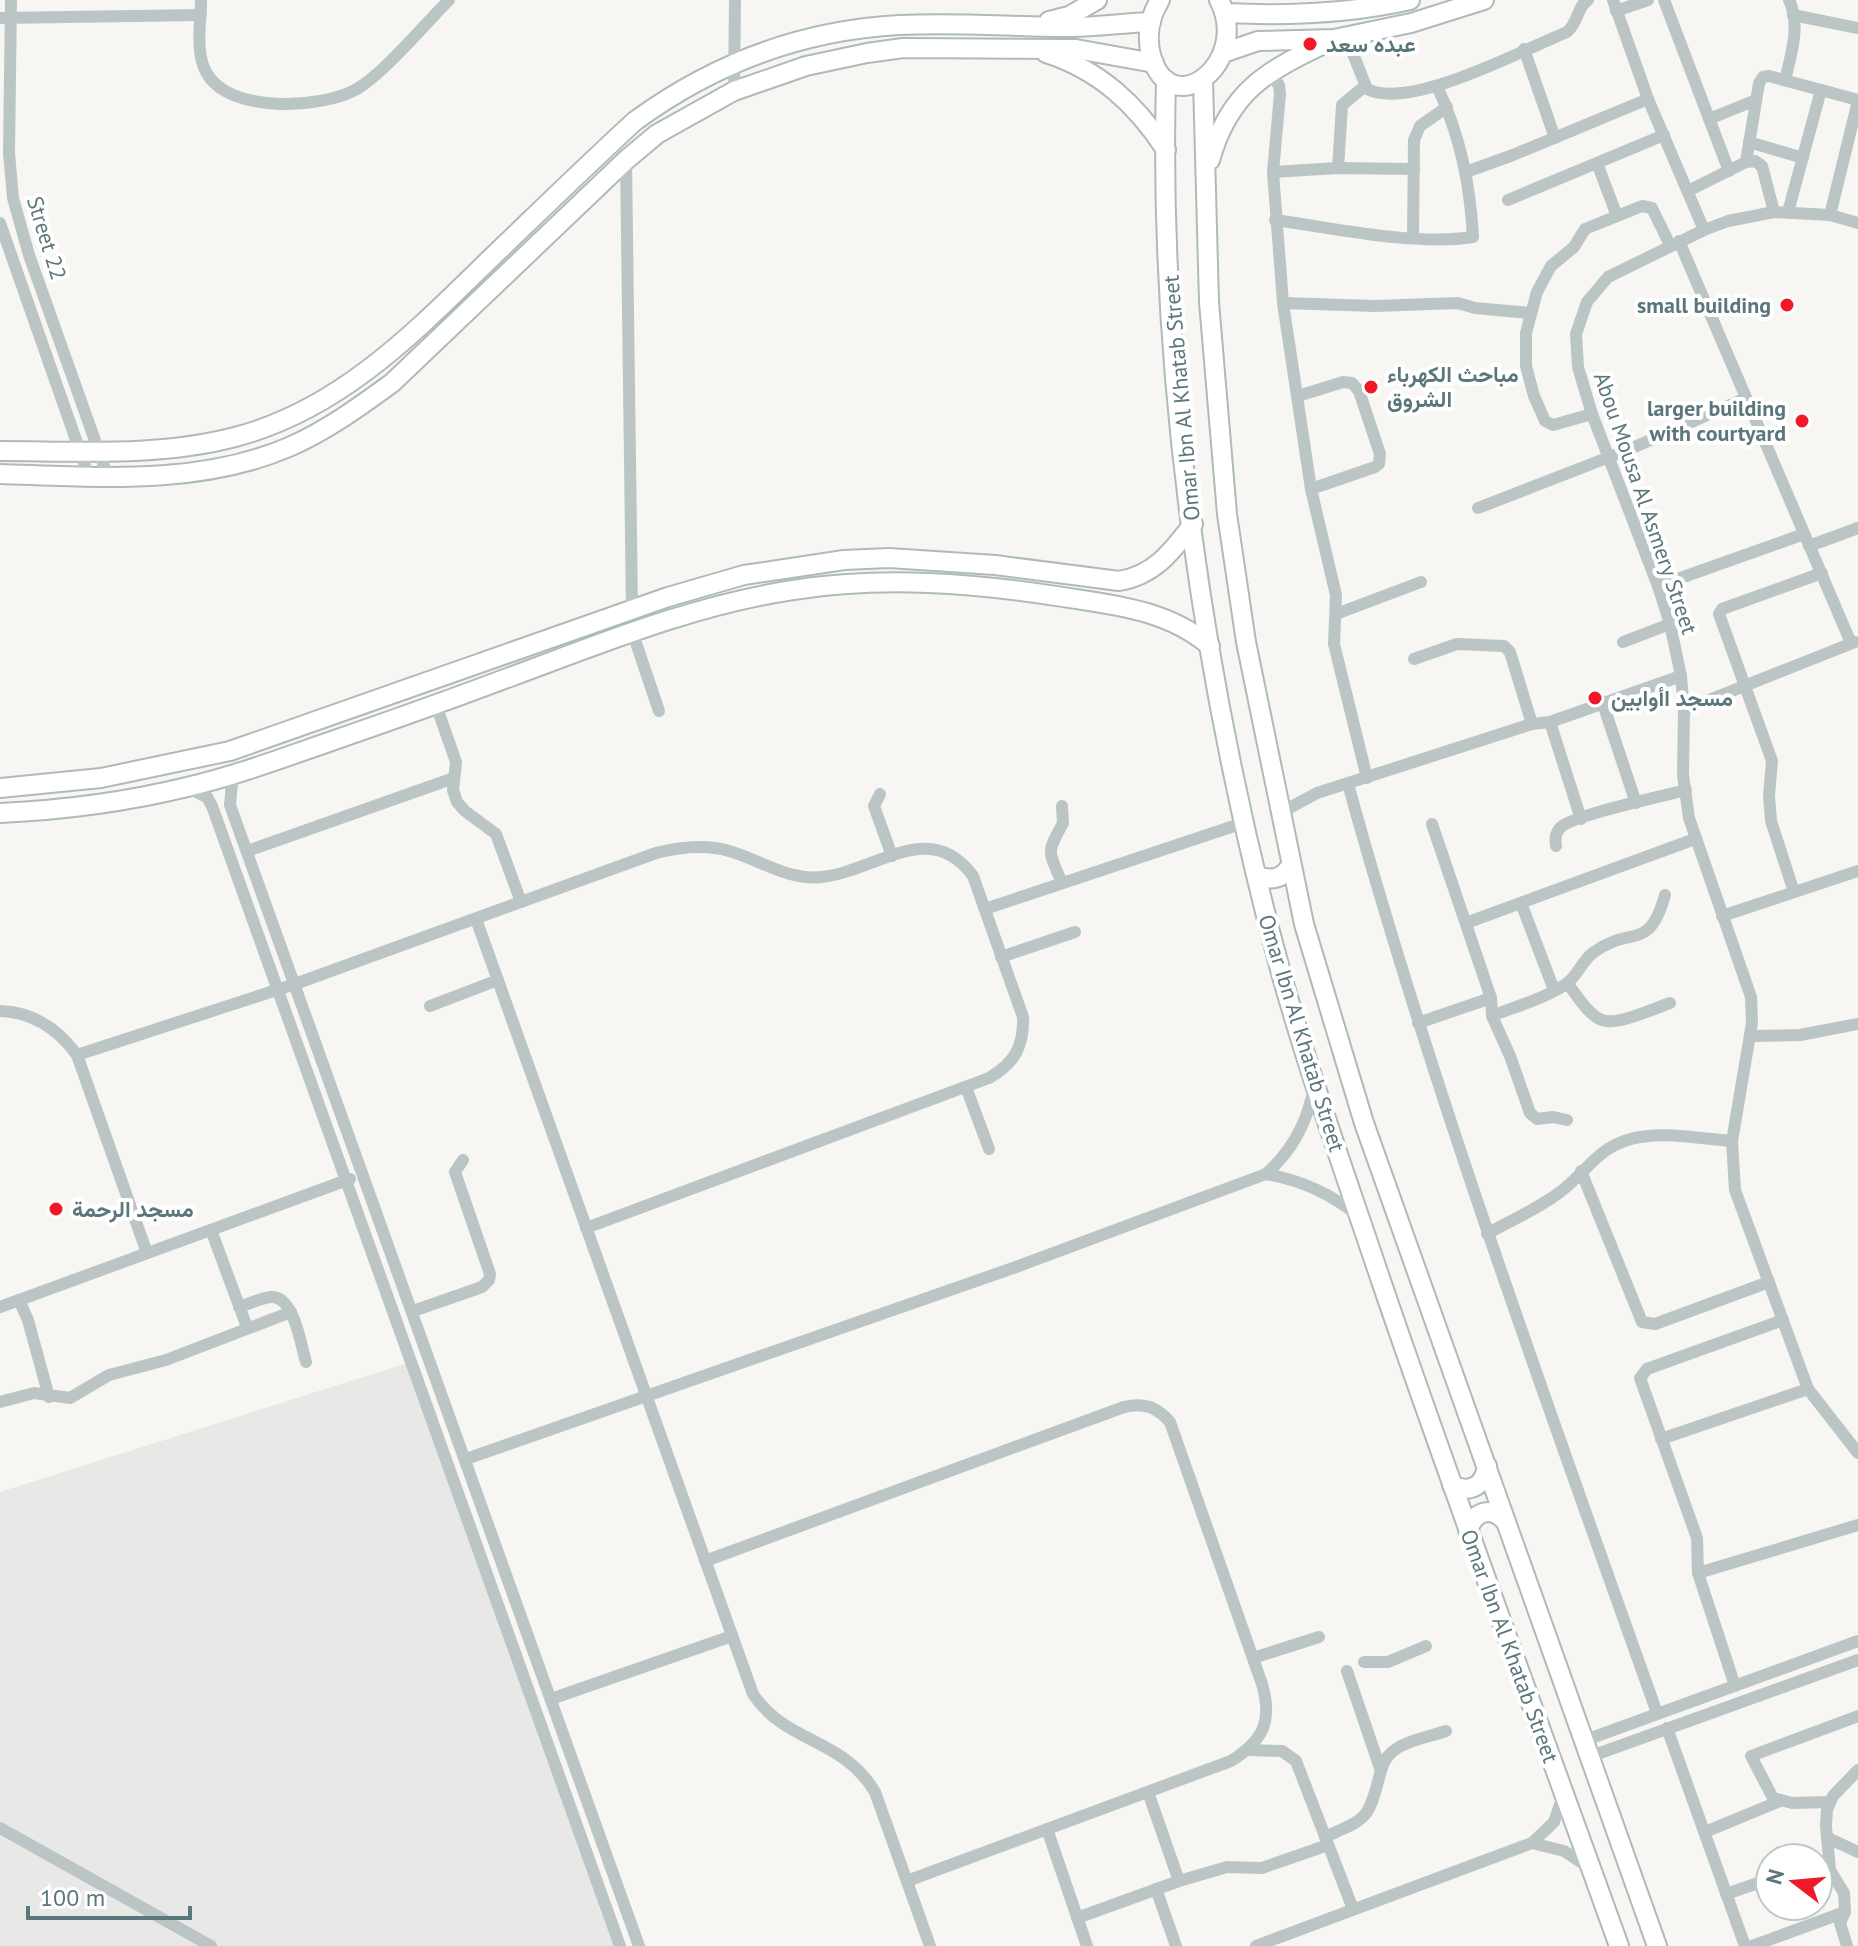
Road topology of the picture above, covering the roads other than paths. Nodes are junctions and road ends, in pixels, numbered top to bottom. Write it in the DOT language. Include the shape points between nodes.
graph roads {
  1 [pos="11,0"];
  2 [pos="201,0"];
  3 [pos="449,0"];
  4 [pos="735,0"];
  5 [pos="1097,0"];
  6 [pos="1160,0"];
  7 [pos="1410,0"];
  8 [pos="1484,0"];
  9 [pos="1588,0"];
  10 [pos="1648,0"];
  11 [pos="1664,0"];
  12 [pos="1789,0"];
  13 [pos="1222,6"];
  14 [pos="1614,6"];
  15 [pos="1299,7"];
  16 [pos="201,15"];
  17 [pos="1793,15"];
  18 [pos="6,18"];
  19 [pos="1151,22"];
  20 [pos="1013,24"];
  21 [pos="1858,28"];
  22 [pos="834,33"];
  23 [pos="1340,38"];
  24 [pos="1524,49"];
  25 [pos="1035,50"];
  26 [pos="1223,53"];
  27 [pos="838,59"];
  28 [pos="734,62"];
  29 [pos="1154,63"];
  30 [pos="1268,72"];
  31 [pos="1166,80"];
  32 [pos="1785,80"];
  33 [pos="1203,81"];
  34 [pos="1365,86"];
  35 [pos="1437,86"];
  36 [pos="1821,90"];
  37 [pos="734,91"];
  38 [pos="1648,99"];
  39 [pos="1756,100"];
  40 [pos="1858,100"];
  41 [pos="1447,107"];
  42 [pos="1709,119"];
  43 [pos="1664,135"];
  44 [pos="1555,138"];
  45 [pos="1749,142"];
  46 [pos="1166,150"];
  47 [pos="1803,158"];
  48 [pos="626,160"];
  49 [pos="1746,162"];
  50 [pos="1597,163"];
  51 [pos="1338,168"];
  52 [pos="1414,169"];
  53 [pos="1729,171"];
  54 [pos="1273,172"];
  55 [pos="1466,172"];
  56 [pos="1206,174"];
  57 [pos="1688,191"];
  58 [pos="1508,200"];
  59 [pos="1774,212"];
  60 [pos="1788,212"];
  61 [pos="1830,215"];
  62 [pos="1617,216"];
  63 [pos="1275,220"];
  64 [pos="0,223"];
  65 [pos="1858,223"];
  66 [pos="1704,230"];
  67 [pos="1413,237"];
  68 [pos="1675,243"];
  69 [pos="1283,303"];
  70 [pos="1530,313"];
  71 [pos="1298,396"];
  72 [pos="1746,398"];
  73 [pos="1592,414"];
  74 [pos="0,451"];
  75 [pos="80,451"];
  76 [pos="100,451"];
  77 [pos="1609,457"];
  78 [pos="0,474"];
  79 [pos="98,477"];
  80 [pos="1311,489"];
  81 [pos="1478,508"];
  82 [pos="1193,524"];
  83 [pos="1858,528"];
  84 [pos="1807,540"];
  85 [pos="789,568"];
  86 [pos="1822,573"];
  87 [pos="1421,582"];
  88 [pos="1658,586"];
  89 [pos="793,590"];
  90 [pos="632,611"];
  91 [pos="1336,614"];
  92 [pos="1670,624"];
  93 [pos="632,631"];
  94 [pos="1623,642"];
  95 [pos="1854,642"];
  96 [pos="1210,646"];
  97 [pos="1414,659"];
  98 [pos="1681,676"];
  99 [pos="1745,686"];
  100 [pos="1602,701"];
  101 [pos="371,704"];
  102 [pos="436,705"];
  103 [pos="1684,710"];
  104 [pos="659,711"];
  105 [pos="1550,722"];
  106 [pos="379,724"];
  107 [pos="1532,724"];
  108 [pos="237,774"];
  109 [pos="454,778"];
  110 [pos="1367,778"];
  111 [pos="51,784"];
  112 [pos="1348,784"];
  113 [pos="186,787"];
  114 [pos="7,788"];
  115 [pos="1686,790"];
  116 [pos="880,794"];
  117 [pos="1636,803"];
  118 [pos="1062,806"];
  119 [pos="53,809"];
  120 [pos="8,813"];
  121 [pos="1280,813"];
  122 [pos="1581,819"];
  123 [pos="1243,823"];
  124 [pos="1432,824"];
  125 [pos="1695,839"];
  126 [pos="1556,846"];
  127 [pos="247,851"];
  128 [pos="892,856"];
  129 [pos="1291,865"];
  130 [pos="1858,871"];
  131 [pos="1257,876"];
  132 [pos="1062,883"];
  133 [pos="1794,892"];
  134 [pos="1298,895"];
  135 [pos="1665,895"];
  136 [pos="521,902"];
  137 [pos="1521,903"];
  138 [pos="1264,906"];
  139 [pos="985,909"];
  140 [pos="1722,916"];
  141 [pos="476,919"];
  142 [pos="1466,923"];
  143 [pos="1075,932"];
  144 [pos="1001,957"];
  145 [pos="498,980"];
  146 [pos="1567,983"];
  147 [pos="295,984"];
  148 [pos="278,989"];
  149 [pos="1554,990"];
  150 [pos="1491,998"];
  151 [pos="1670,1003"];
  152 [pos="430,1006"];
  153 [pos="0,1011"];
  154 [pos="1492,1016"];
  155 [pos="1418,1023"];
  156 [pos="1858,1024"];
  157 [pos="1750,1036"];
  158 [pos="77,1055"];
  159 [pos="1314,1086"];
  160 [pos="966,1087"];
  161 [pos="1567,1120"];
  162 [pos="1732,1141"];
  163 [pos="989,1149"];
  164 [pos="463,1160"];
  165 [pos="1581,1171"];
  166 [pos="364,1174"];
  167 [pos="1266,1174"];
  168 [pos="346,1181"];
  169 [pos="1360,1218"];
  170 [pos="586,1228"];
  171 [pos="211,1230"];
  172 [pos="1487,1234"];
  173 [pos="147,1253"];
  174 [pos="1769,1282"];
  175 [pos="19,1300"];
  176 [pos="0,1307"];
  177 [pos="239,1307"];
  178 [pos="413,1311"];
  179 [pos="291,1312"];
  180 [pos="1783,1320"];
  181 [pos="247,1327"];
  182 [pos="306,1362"];
  183 [pos="1808,1389"];
  184 [pos="49,1397"];
  185 [pos="646,1397"];
  186 [pos="0,1402"];
  187 [pos="1661,1439"];
  188 [pos="1856,1444"];
  189 [pos="466,1459"];
  190 [pos="1487,1466"];
  191 [pos="1452,1485"];
  192 [pos="1506,1522"];
  193 [pos="1858,1525"];
  194 [pos="1468,1530"];
  195 [pos="705,1561"];
  196 [pos="1698,1573"];
  197 [pos="732,1636"];
  198 [pos="1319,1637"];
  199 [pos="1858,1641"];
  200 [pos="1426,1646"];
  201 [pos="1253,1658"];
  202 [pos="1858,1660"];
  203 [pos="1364,1662"];
  204 [pos="1347,1671"];
  205 [pos="1735,1686"];
  206 [pos="551,1699"];
  207 [pos="1657,1713"];
  208 [pos="1858,1716"];
  209 [pos="1667,1728"];
  210 [pos="1446,1731"];
  211 [pos="1586,1749"];
  212 [pos="1249,1750"];
  213 [pos="1858,1770"];
  214 [pos="1381,1771"];
  215 [pos="1148,1792"];
  216 [pos="1564,1794"];
  217 [pos="1780,1801"];
  218 [pos="1830,1802"];
  219 [pos="0,1828"];
  220 [pos="1047,1829"];
  221 [pos="1705,1832"];
  222 [pos="1828,1838"];
  223 [pos="1327,1841"];
  224 [pos="1827,1842"];
  225 [pos="1532,1843"];
  226 [pos="1858,1852"];
  227 [pos="1592,1870"];
  228 [pos="1834,1877"];
  229 [pos="907,1881"];
  230 [pos="1179,1881"];
  231 [pos="1754,1884"];
  232 [pos="1156,1889"];
  233 [pos="1726,1894"];
  234 [pos="1353,1909"];
  235 [pos="1845,1912"];
  236 [pos="1077,1918"];
  237 [pos="211,1946"];
  238 [pos="620,1946"];
  239 [pos="639,1946"];
  240 [pos="930,1946"];
  241 [pos="1087,1946"];
  242 [pos="1176,1946"];
  243 [pos="1256,1946"];
  244 [pos="1619,1946"];
  245 [pos="1657,1946"];
  246 [pos="1745,1946"];
  247 [pos="1752,1946"];
  248 [pos="1847,1946"];
  1 -- 18 [label="street, Street 22"];
  2 -- 16 [label="street"];
  3 -- 16 [label="street" via="360,87 328,101 248,101 221,91 201,59"];
  4 -- 28 [label="street"];
  5 -- 20 [label="street" via="1069,16"];
  6 -- 19 [label="street"];
  7 -- 15 [label="street" via="1369,8"];
  8 -- 23 [label="street"];
  9 -- 24 [label="street" via="1567,32"];
  10 -- 14 [label="street"];
  11 -- 42 [label="street"];
  12 -- 17 [label="street"];
  13 -- 15 [label="street"];
  13 -- 26 [label="street" via="1227,33"];
  14 -- 38 [label="street"];
  16 -- 18 [label="street"];
  17 -- 21 [label="street"];
  17 -- 32 [label="street" via="1794,44"];
  18 -- 76 [label="street, Street 22" via="13,198"];
  19 -- 20 [label="street"];
  19 -- 29 [label="street"];
  20 -- 22 [label="street" via="900,25"];
  22 -- 27 [label="street"];
  22 -- 28 [label="street"];
  23 -- 26 [label="street" via="1258,41"];
  23 -- 30 [label="street"];
  23 -- 34 [label="street"];
  24 -- 35 [label="street"];
  24 -- 44 [label="street"];
  25 -- 27 [label="street" via="901,48"];
  25 -- 29 [label="street" via="1076,49"];
  25 -- 46 [label="street" via="1111,86"];
  26 -- 33 [label="street"];
  27 -- 37 [label="street"];
  28 -- 37 [label="street"];
  28 -- 76 [label="street" via="669,96 635,121 445,303 339,392 236,437 161,450"];
  29 -- 31 [label="street"];
  30 -- 54 [label="street" via="1280,94"];
  30 -- 56 [label="street" via="1231,113"];
  31 -- 33 [label="street" via="1181,85"];
  31 -- 46 [label="street, Omar Ibn Al Khatab Street"];
  32 -- 36 [label="street"];
  32 -- 39 [label="street" via="1763,77"];
  33 -- 56 [label="street, Omar Ibn Al Khatab Street"];
  34 -- 35 [label="street" via="1389,94"];
  34 -- 51 [label="street" via="1342,105"];
  35 -- 41 [label="street"];
  36 -- 40 [label="street"];
  36 -- 47 [label="street"];
  37 -- 48 [label="street" via="657,134"];
  38 -- 43 [label="street"];
  38 -- 44 [label="street"];
  39 -- 42 [label="street"];
  39 -- 45 [label="street"];
  40 -- 61 [label="street"];
  41 -- 52 [label="street" via="1416,132"];
  41 -- 55 [label="street"];
  42 -- 53 [label="street"];
  43 -- 50 [label="street"];
  43 -- 57 [label="street"];
  44 -- 55 [label="street"];
  45 -- 47 [label="street"];
  45 -- 49 [label="street"];
  46 -- 82 [label="street, Omar Ibn Al Khatab Street" via="1171,300"];
  47 -- 60 [label="street"];
  48 -- 79 [label="street" via="392,383 350,414 287,448 243,463 183,475"];
  48 -- 90 [label="street"];
  49 -- 53 [label="street"];
  49 -- 59 [label="street" via="1762,166"];
  50 -- 58 [label="street"];
  50 -- 62 [label="street"];
  51 -- 52 [label="street"];
  51 -- 54 [label="street"];
  52 -- 67 [label="street"];
  53 -- 57 [label="street"];
  54 -- 63 [label="street"];
  55 -- 67 [label="street" via="1473,237"];
  56 -- 121 [label="street, Omar Ibn Al Khatab Street" via="1210,316 1227,514"];
  57 -- 66 [label="street"];
  59 -- 60 [label="street, Abou Mousa Al Asmery Street"];
  59 -- 66 [label="street, Abou Mousa Al Asmery Street"];
  60 -- 61 [label="street, Abou Mousa Al Asmery Street"];
  61 -- 65 [label="street, Abou Mousa Al Asmery Street"];
  62 -- 68 [label="street" via="1649,206"];
  62 -- 70 [label="street" via="1585,229 1574,247 1551,266"];
  63 -- 67 [label="street"];
  63 -- 69 [label="street"];
  64 -- 75 [label="street, Street 22"];
  66 -- 68 [label="street, Abou Mousa Al Asmery Street"];
  68 -- 72 [label="street"];
  68 -- 73 [label="street, Abou Mousa Al Asmery Street" via="1608,277 1587,302 1575,351"];
  69 -- 70 [label="street" via="1458,303"];
  69 -- 71 [label="street"];
  70 -- 73 [label="street" via="1526,366 1545,421 1561,424"];
  71 -- 80 [label="street"];
  71 -- 80 [label="street" via="1352,383 1380,454 1375,467"];
  72 -- 77 [label="street"];
  72 -- 84 [label="street"];
  73 -- 77 [label="street, Abou Mousa Al Asmery Street"];
  74 -- 75 [label="street"];
  75 -- 76 [label="street"];
  75 -- 79 [label="street, Street 22"];
  76 -- 79 [label="street, Street 22"];
  77 -- 81 [label="street"];
  77 -- 88 [label="street, Abou Mousa Al Asmery Street"];
  78 -- 79 [label="street"];
  80 -- 91 [label="street"];
  82 -- 85 [label="street" via="1151,570 1119,581 889,558"];
  82 -- 96 [label="street, Omar Ibn Al Khatab Street"];
  83 -- 84 [label="street"];
  84 -- 86 [label="street"];
  84 -- 88 [label="street"];
  85 -- 89 [label="street"];
  85 -- 90 [label="street" via="706,585"];
  86 -- 95 [label="street"];
  86 -- 99 [label="street" via="1721,610"];
  87 -- 91 [label="street"];
  88 -- 92 [label="street, Abou Mousa Al Asmery Street"];
  89 -- 93 [label="street"];
  89 -- 96 [label="street" via="876,582 1014,589 1164,618"];
  90 -- 101 [label="street"];
  91 -- 110 [label="street" via="1334,644"];
  92 -- 94 [label="street"];
  92 -- 98 [label="street, Abou Mousa Al Asmery Street"];
  93 -- 102 [label="street"];
  93 -- 104 [label="street"];
  95 -- 99 [label="street"];
  96 -- 123 [label="street, Omar Ibn Al Khatab Street"];
  97 -- 107 [label="street" via="1457,644 1504,646"];
  98 -- 100 [label="street"];
  98 -- 103 [label="street, Abou Mousa Al Asmery Street"];
  99 -- 103 [label="street"];
  99 -- 133 [label="street" via="1772,761 1771,821"];
  100 -- 105 [label="street"];
  100 -- 117 [label="street"];
  101 -- 106 [label="street"];
  101 -- 111 [label="street" via="204,758"];
  102 -- 106 [label="street"];
  102 -- 109 [label="street" via="456,762"];
  103 -- 115 [label="street, Abou Mousa Al Asmery Street"];
  105 -- 107 [label="street"];
  105 -- 122 [label="street"];
  106 -- 108 [label="street"];
  107 -- 110 [label="street"];
  108 -- 113 [label="street"];
  108 -- 127 [label="street" via="230,805"];
  109 -- 127 [label="street"];
  109 -- 136 [label="street" via="457,802 496,834"];
  110 -- 112 [label="street"];
  111 -- 114 [label="street"];
  111 -- 119 [label="street" via="44,800"];
  112 -- 121 [label="street"];
  112 -- 155 [label="street"];
  113 -- 119 [label="street"];
  113 -- 148 [label="street" via="207,797 212,806"];
  114 -- 120 [label="street" via="21,802"];
  115 -- 117 [label="street"];
  115 -- 125 [label="street, Abou Mousa Al Asmery Street"];
  116 -- 128 [label="street" via="874,806"];
  117 -- 122 [label="street"];
  118 -- 132 [label="street" via="1063,823 1050,849"];
  119 -- 120 [label="street"];
  121 -- 129 [label="street, Omar Ibn Al Khatab Street"];
  122 -- 126 [label="street" via="1560,828"];
  123 -- 131 [label="street, Omar Ibn Al Khatab Street"];
  123 -- 132 [label="street"];
  124 -- 142 [label="street"];
  125 -- 137 [label="street"];
  125 -- 140 [label="street, Abou Mousa Al Asmery Street"];
  127 -- 147 [label="street"];
  128 -- 136 [label="street" via="836,874 807,877 730,851 676,848"];
  128 -- 139 [label="street" via="919,847 951,853 973,876"];
  129 -- 131 [label="street" via="1278,877"];
  129 -- 134 [label="street, Omar Ibn Al Khatab Street"];
  130 -- 133 [label="street"];
  131 -- 138 [label="street, Omar Ibn Al Khatab Street"];
  132 -- 139 [label="street"];
  133 -- 140 [label="street"];
  134 -- 138 [label="street" via="1277,896"];
  134 -- 190 [label="street, Omar Ibn Al Khatab Street" via="1364,1123"];
  135 -- 146 [label="street" via="1648,931 1592,953"];
  136 -- 141 [label="street"];
  137 -- 142 [label="street"];
  137 -- 149 [label="street"];
  138 -- 159 [label="street, Omar Ibn Al Khatab Street"];
  139 -- 144 [label="street"];
  140 -- 157 [label="street, Abou Mousa Al Asmery Street" via="1751,997"];
  141 -- 145 [label="street"];
  141 -- 147 [label="street"];
  142 -- 150 [label="street"];
  143 -- 144 [label="street"];
  144 -- 160 [label="street" via="1023,1017 1023,1036 1005,1069"];
  145 -- 152 [label="street"];
  145 -- 170 [label="street"];
  146 -- 149 [label="street"];
  146 -- 151 [label="street" via="1601,1020 1616,1021"];
  147 -- 148 [label="street"];
  147 -- 166 [label="street"];
  148 -- 158 [label="street"];
  148 -- 168 [label="street"];
  149 -- 154 [label="street"];
  150 -- 154 [label="street"];
  150 -- 155 [label="street"];
  153 -- 158 [label="street" via="41,1021"];
  154 -- 161 [label="street" via="1530,1113 1537,1119"];
  155 -- 172 [label="street"];
  156 -- 157 [label="street" via="1800,1035"];
  157 -- 162 [label="street, Abou Mousa Al Asmery Street"];
  158 -- 173 [label="street"];
  159 -- 167 [label="street" via="1299,1135"];
  159 -- 169 [label="street, Omar Ibn Al Khatab Street"];
  160 -- 163 [label="street"];
  160 -- 170 [label="street"];
  162 -- 165 [label="street" via="1642,1136 1605,1150"];
  162 -- 174 [label="street, Abou Mousa Al Asmery Street" via="1735,1190"];
  164 -- 178 [label="street" via="455,1172 489,1280"];
  165 -- 172 [label="street" via="1555,1196"];
  165 -- 174 [label="street" via="1642,1322 1655,1324"];
  166 -- 168 [label="street"];
  166 -- 178 [label="street"];
  167 -- 169 [label="street" via="1312,1187"];
  167 -- 185 [label="street"];
  168 -- 171 [label="street"];
  168 -- 238 [label="street"];
  169 -- 191 [label="street, Omar Ibn Al Khatab Street"];
  170 -- 185 [label="street"];
  171 -- 173 [label="street"];
  171 -- 177 [label="street"];
  172 -- 207 [label="street"];
  173 -- 175 [label="street"];
  174 -- 180 [label="street, Abou Mousa Al Asmery Street"];
  175 -- 176 [label="street"];
  175 -- 184 [label="street"];
  177 -- 179 [label="street" via="275,1297"];
  177 -- 181 [label="street"];
  178 -- 189 [label="street"];
  179 -- 181 [label="street"];
  179 -- 182 [label="street"];
  180 -- 183 [label="street, Abou Mousa Al Asmery Street"];
  180 -- 187 [label="street" via="1644,1370 1640,1382"];
  181 -- 184 [label="street" via="166,1360 109,1375 70,1398"];
  183 -- 187 [label="street"];
  183 -- 188 [label="street, Abou Mousa Al Asmery Street"];
  184 -- 186 [label="street" via="34,1393"];
  185 -- 189 [label="street"];
  185 -- 195 [label="street"];
  187 -- 196 [label="street" via="1697,1538"];
  189 -- 206 [label="street"];
  190 -- 191 [label="street" via="1480,1484 1471,1489"];
  190 -- 192 [label="street, Omar Ibn Al Khatab Street"];
  191 -- 194 [label="street, Omar Ibn Al Khatab Street"];
  192 -- 194 [label="street" via="1499,1514 1479,1513"];
  192 -- 211 [label="street, Omar Ibn Al Khatab Street"];
  193 -- 196 [label="street"];
  194 -- 216 [label="street, Omar Ibn Al Khatab Street"];
  195 -- 197 [label="street"];
  195 -- 201 [label="street" via="1116,1409 1150,1406 1170,1422"];
  196 -- 205 [label="street"];
  197 -- 206 [label="street"];
  197 -- 229 [label="street" via="762,1707 786,1727 840,1754 866,1777"];
  198 -- 201 [label="street"];
  199 -- 205 [label="street"];
  200 -- 203 [label="street" via="1388,1662"];
  201 -- 212 [label="street" via="1267,1701 1260,1736"];
  202 -- 209 [label="street"];
  204 -- 214 [label="street"];
  205 -- 207 [label="street"];
  206 -- 239 [label="street"];
  207 -- 211 [label="street"];
  208 -- 217 [label="street" via="1751,1756 1768,1793"];
  209 -- 211 [label="street"];
  209 -- 221 [label="street"];
  210 -- 214 [label="street" via="1396,1748"];
  211 -- 245 [label="street, Omar Ibn Al Khatab Street"];
  212 -- 215 [label="street"];
  212 -- 223 [label="street" via="1282,1751 1296,1761"];
  213 -- 218 [label="street"];
  214 -- 223 [label="street" via="1366,1816"];
  215 -- 220 [label="street"];
  215 -- 230 [label="street"];
  216 -- 225 [label="street" via="1554,1822"];
  216 -- 227 [label="street, Omar Ibn Al Khatab Street"];
  217 -- 218 [label="street"];
  217 -- 221 [label="street"];
  218 -- 222 [label="street"];
  219 -- 237 [label="street"];
  220 -- 229 [label="street"];
  220 -- 236 [label="street"];
  221 -- 233 [label="street"];
  222 -- 224 [label="street"];
  222 -- 226 [label="street"];
  223 -- 230 [label="street" via="1262,1868 1227,1867"];
  223 -- 234 [label="street"];
  225 -- 227 [label="street" via="1564,1851"];
  225 -- 234 [label="street"];
  227 -- 244 [label="street, Omar Ibn Al Khatab Street"];
  228 -- 235 [label="street" via="1844,1893"];
  229 -- 240 [label="street"];
  230 -- 232 [label="street"];
  231 -- 233 [label="street"];
  232 -- 236 [label="street"];
  232 -- 242 [label="street"];
  233 -- 246 [label="street"];
  234 -- 243 [label="street"];
  235 -- 247 [label="street"];
  235 -- 248 [label="street" via="1840,1923"];
  236 -- 241 [label="street"];
}
